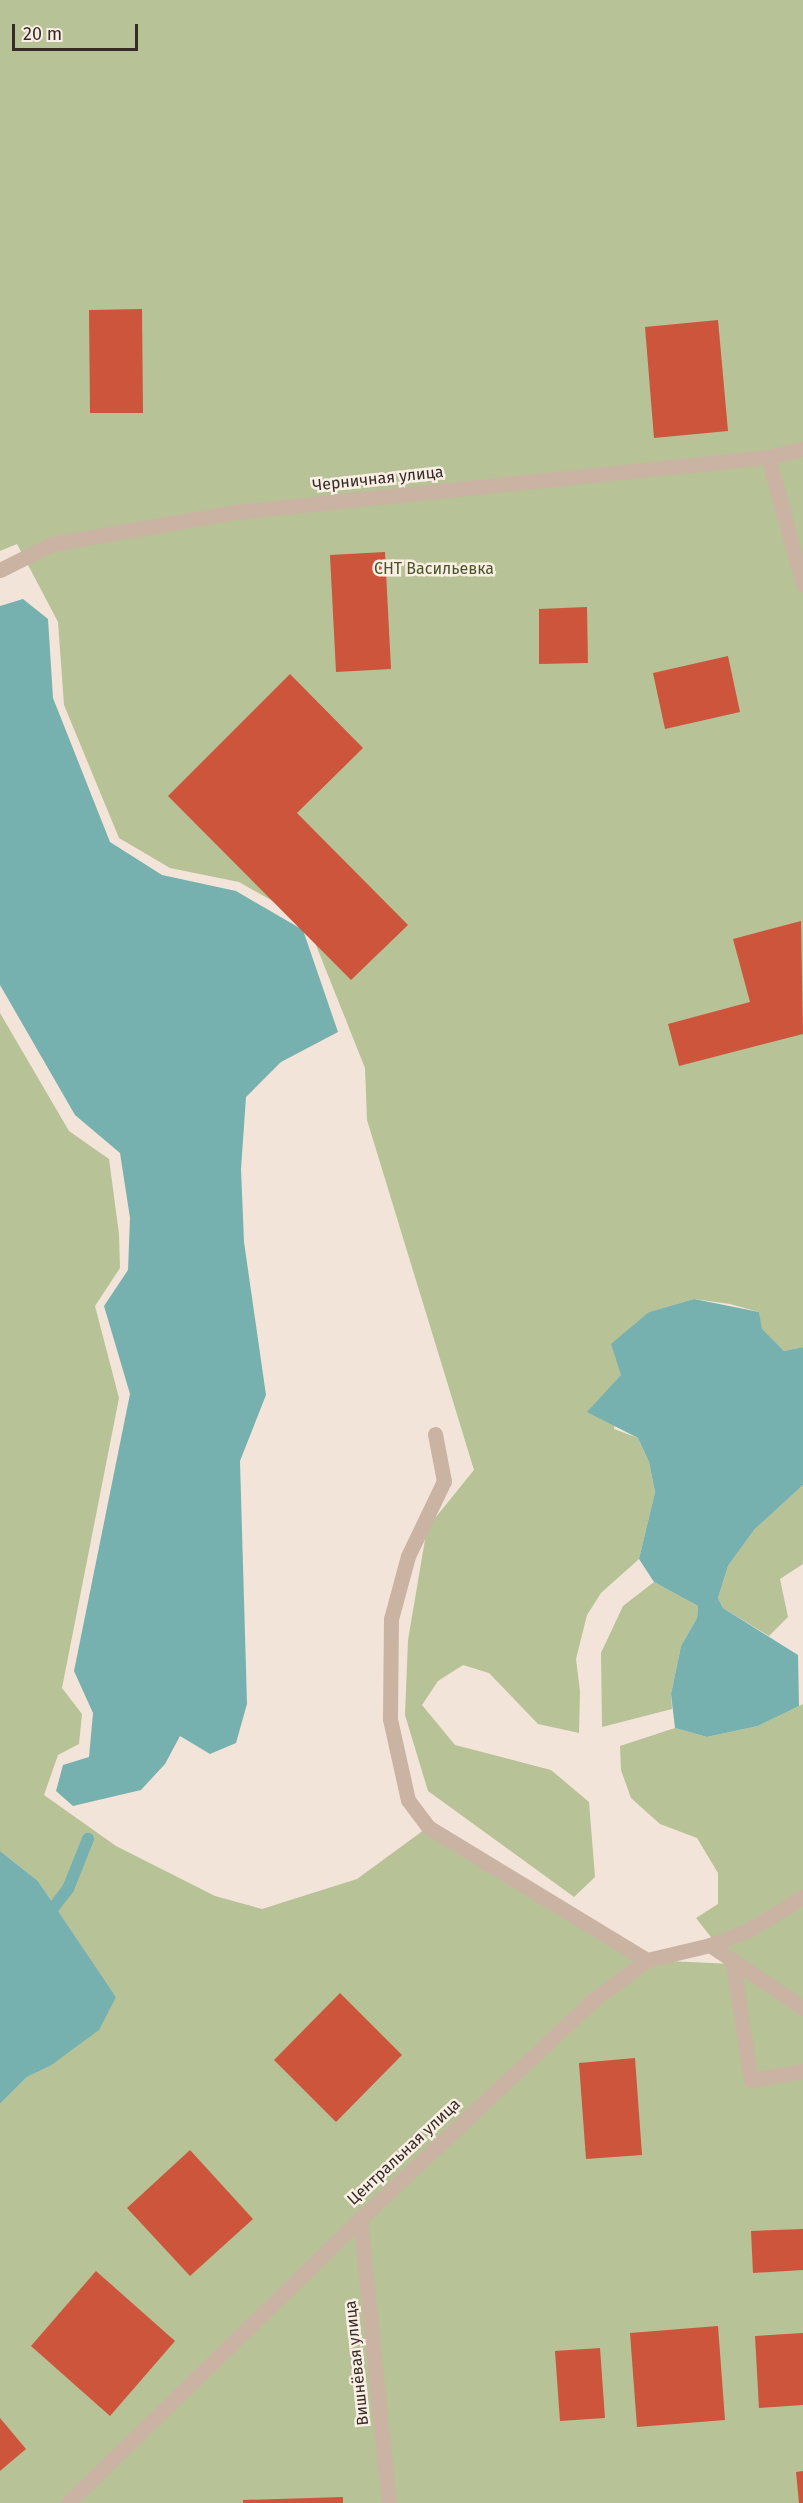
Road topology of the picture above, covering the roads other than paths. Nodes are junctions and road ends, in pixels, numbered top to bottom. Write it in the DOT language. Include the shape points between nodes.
graph roads {
  1 [pos="803,449"];
  2 [pos="768,457"];
  3 [pos="0,570"];
  4 [pos="803,584"];
  5 [pos="435,1434"];
  6 [pos="803,1897"];
  7 [pos="710,1946"];
  8 [pos="647,1960"];
  9 [pos="733,1964"];
  10 [pos="803,2008"];
  11 [pos="803,2071"];
  12 [pos="360,2218"];
  13 [pos="68,2503"];
  14 [pos="389,2503"];
  1 -- 2 [label="street, Черничная улица"];
  2 -- 3 [label="street, Черничная улица" via="236,512 52,544"];
  2 -- 4 [label="street"];
  5 -- 8 [label="street" via="444,1481 408,1556 391,1619 390,1719 408,1800 428,1827"];
  6 -- 7 [label="street, Центральная улица" via="747,1931"];
  7 -- 8 [label="street, Центральная улица"];
  7 -- 9 [label="street"];
  8 -- 12 [label="street, Центральная улица" via="593,2000"];
  9 -- 10 [label="street"];
  9 -- 11 [label="street" via="751,2080"];
  12 -- 13 [label="street, Центральная улица"];
  12 -- 14 [label="street, Вишнёвая улица"];
}
